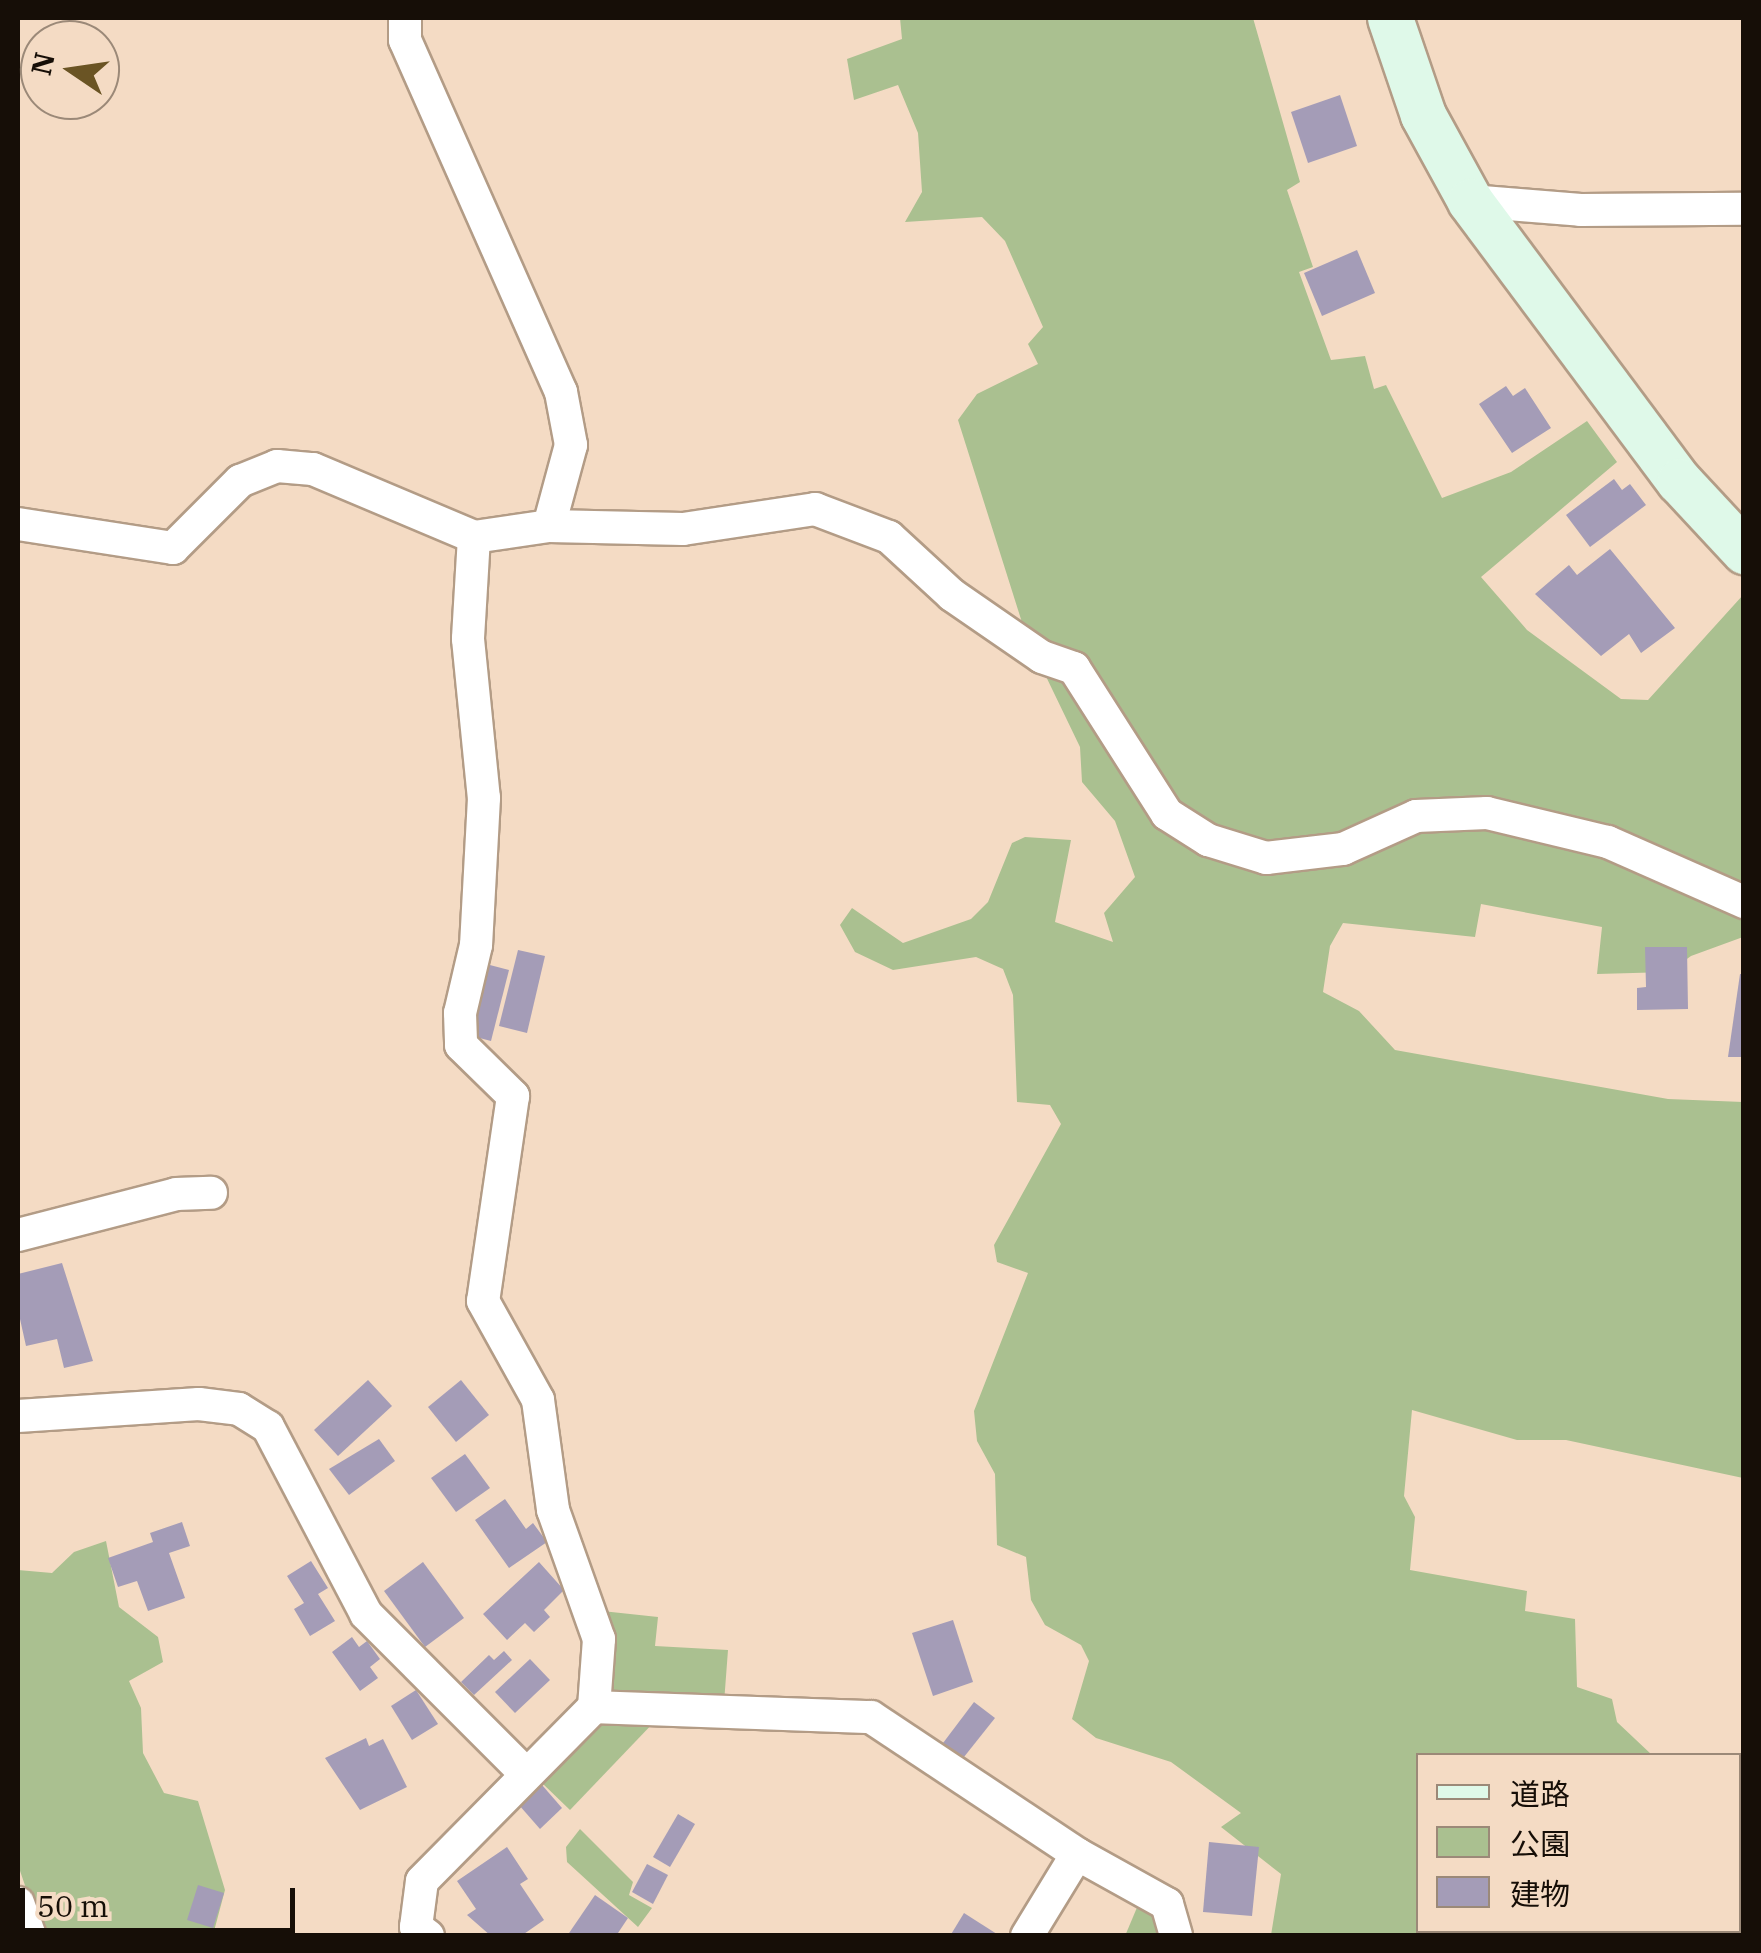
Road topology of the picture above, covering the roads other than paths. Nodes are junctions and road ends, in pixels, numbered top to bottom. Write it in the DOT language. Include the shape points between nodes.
graph roads {
  1 [pos="405,18"];
  2 [pos="1390,18"];
  3 [pos="1470,201"];
  4 [pos="1744,209"];
  5 [pos="18,524"];
  6 [pos="549,526"];
  7 [pos="474,537"];
  8 [pos="1744,551"];
  9 [pos="1744,902"];
  10 [pos="211,1192"];
  11 [pos="18,1235"];
  12 [pos="18,1416"];
  13 [pos="594,1706"];
  14 [pos="526,1774"];
  15 [pos="1077,1854"];
  16 [pos="18,1904"];
  17 [pos="30,1936"];
  18 [pos="428,1936"];
  19 [pos="1027,1936"];
  20 [pos="1176,1936"];
  1 -- 6 [label="street" via="405,40 560,392 571,445"];
  2 -- 3 [label="street" via="1423,115"];
  3 -- 4 [label="street" via="1581,210"];
  3 -- 8 [label="street" via="1617,401"];
  5 -- 7 [label="street" via="173,548 240,481 277,466 313,469"];
  6 -- 7 [label="street"];
  6 -- 9 [label="street" via="683,529 815,509 890,537 952,595 1042,657 1074,668 1128,743 1167,814 1208,840 1266,858 1343,850 1416,816 1487,813 1608,842"];
  7 -- 13 [label="street" via="468,640 484,798 476,944 460,1014 461,1045 512,1096 483,1301 538,1400 553,1510 599,1639"];
  10 -- 11 [label="street" via="176,1194"];
  12 -- 14 [label="street" via="199,1404 240,1410 268,1427 366,1614"];
  13 -- 14 [label="street"];
  13 -- 15 [label="street" via="871,1717"];
  14 -- 18 [label="street" via="422,1880 416,1927"];
  15 -- 19 [label="street"];
  15 -- 20 [label="street" via="1167,1904"];
  16 -- 17 [label="street"];
}
